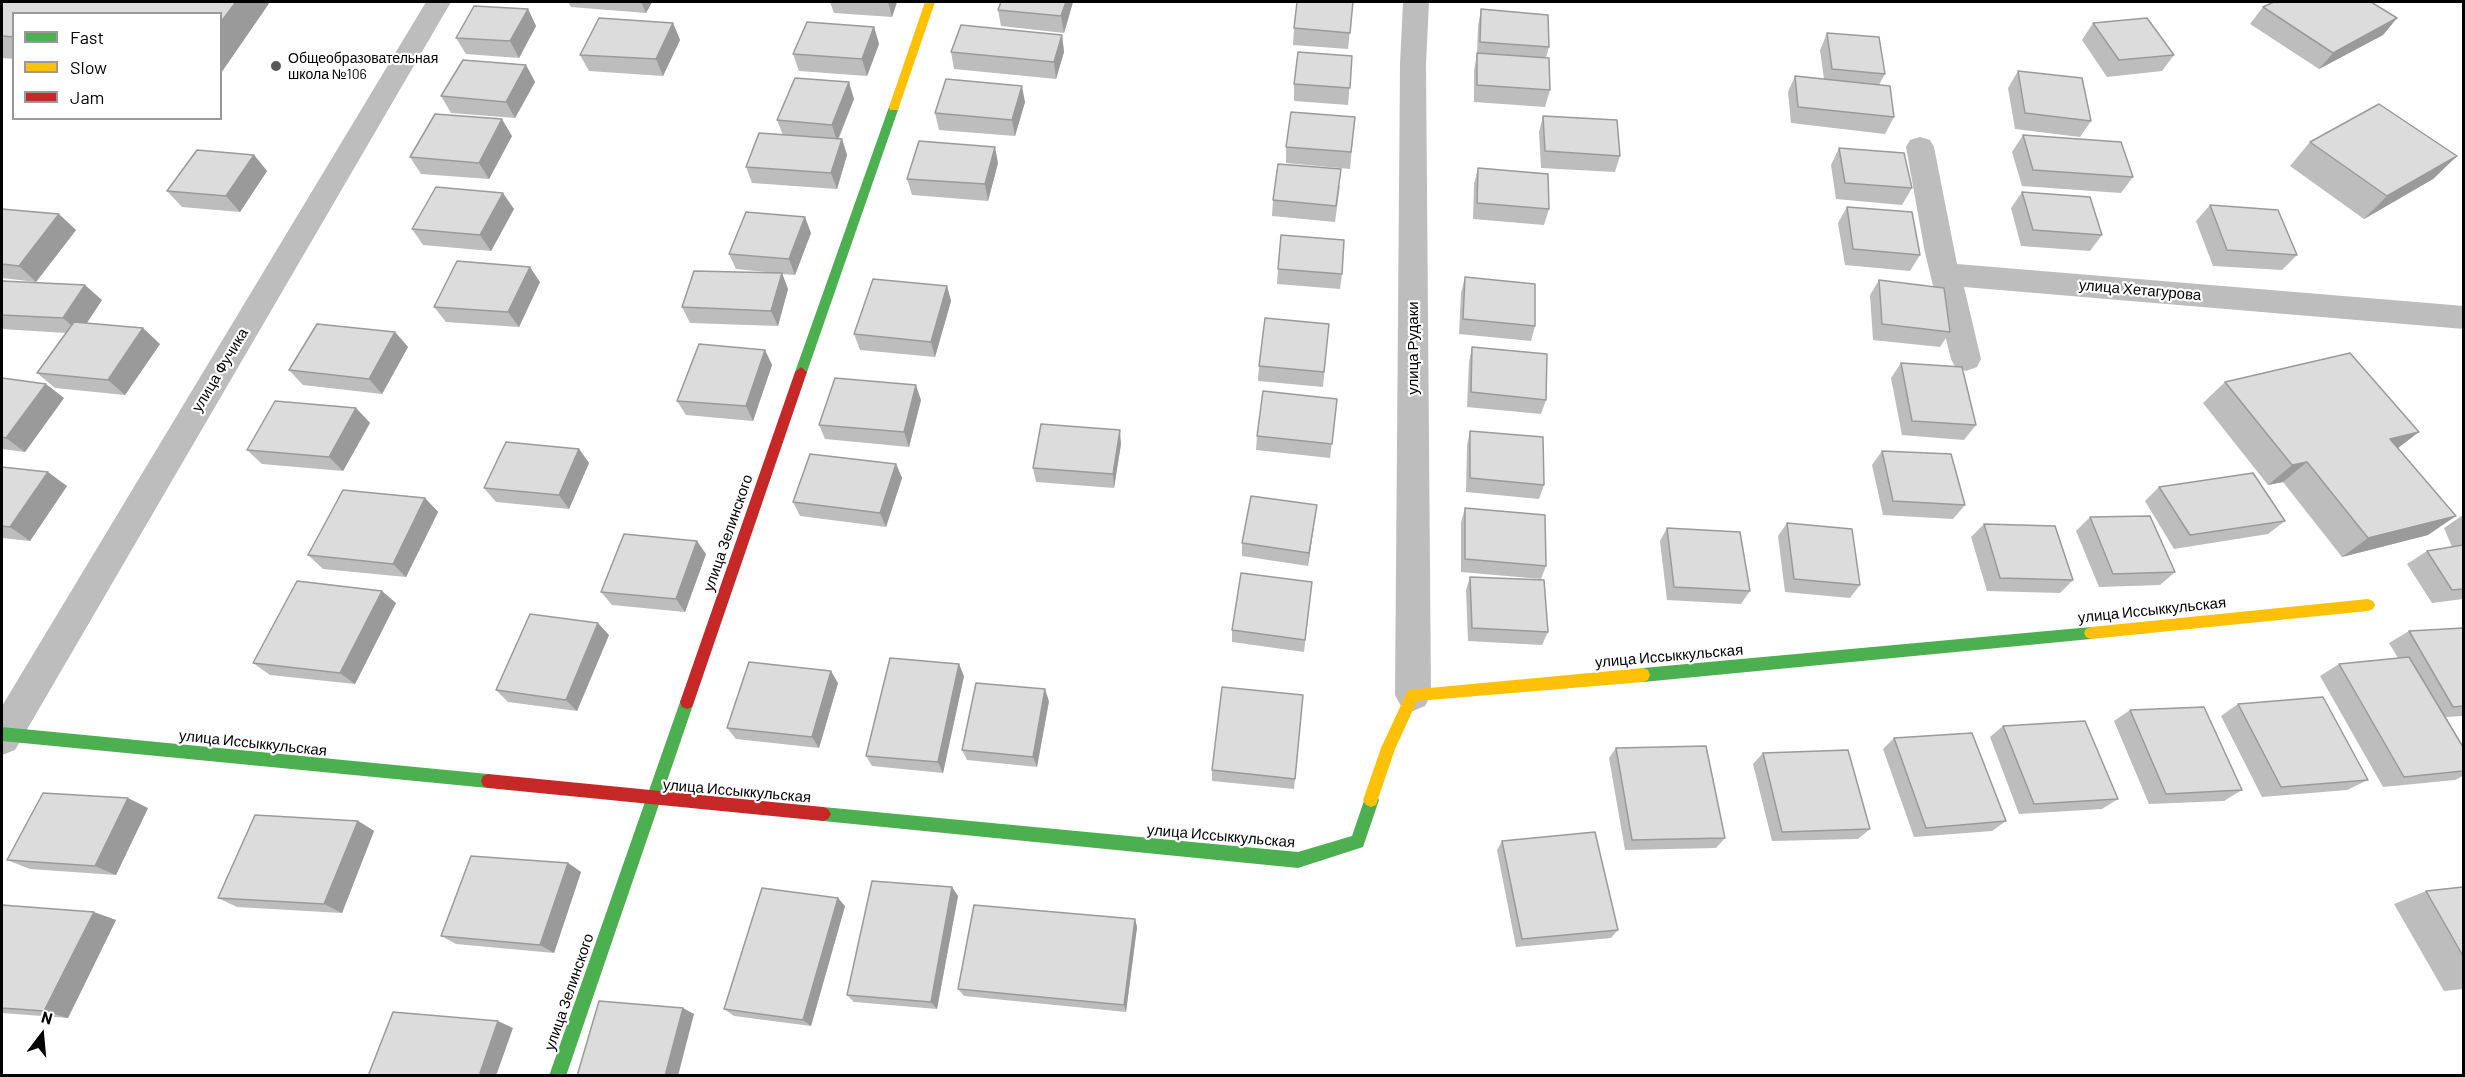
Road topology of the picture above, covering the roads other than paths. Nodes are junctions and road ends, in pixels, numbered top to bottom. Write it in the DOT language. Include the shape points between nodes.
graph roads {
  1 [pos="438,2"];
  2 [pos="930,2"];
  3 [pos="1416,2"];
  4 [pos="1920,147"];
  5 [pos="1946,274"];
  6 [pos="2463,318"];
  7 [pos="1966,359"];
  8 [pos="2368,604"];
  9 [pos="1413,695"];
  10 [pos="2,736"];
  11 [pos="652,799"];
  12 [pos="558,1076"];
  1 -- 10 [label="street, улица Фучика"];
  2 -- 11 [label="street, улица Зелинского"];
  3 -- 9 [label="street, улица Рудаки"];
  4 -- 5 [label="street"];
  5 -- 6 [label="street, улица Хетагурова"];
  5 -- 7 [label="street"];
  8 -- 9 [label="street, улица Иссыккульская" via="1836,658"];
  9 -- 11 [label="street, улица Иссыккульская" via="1388,748 1358,842 1298,860"];
  10 -- 11 [label="street, улица Иссыккульская"];
  11 -- 12 [label="street, улица Зелинского"];
}
